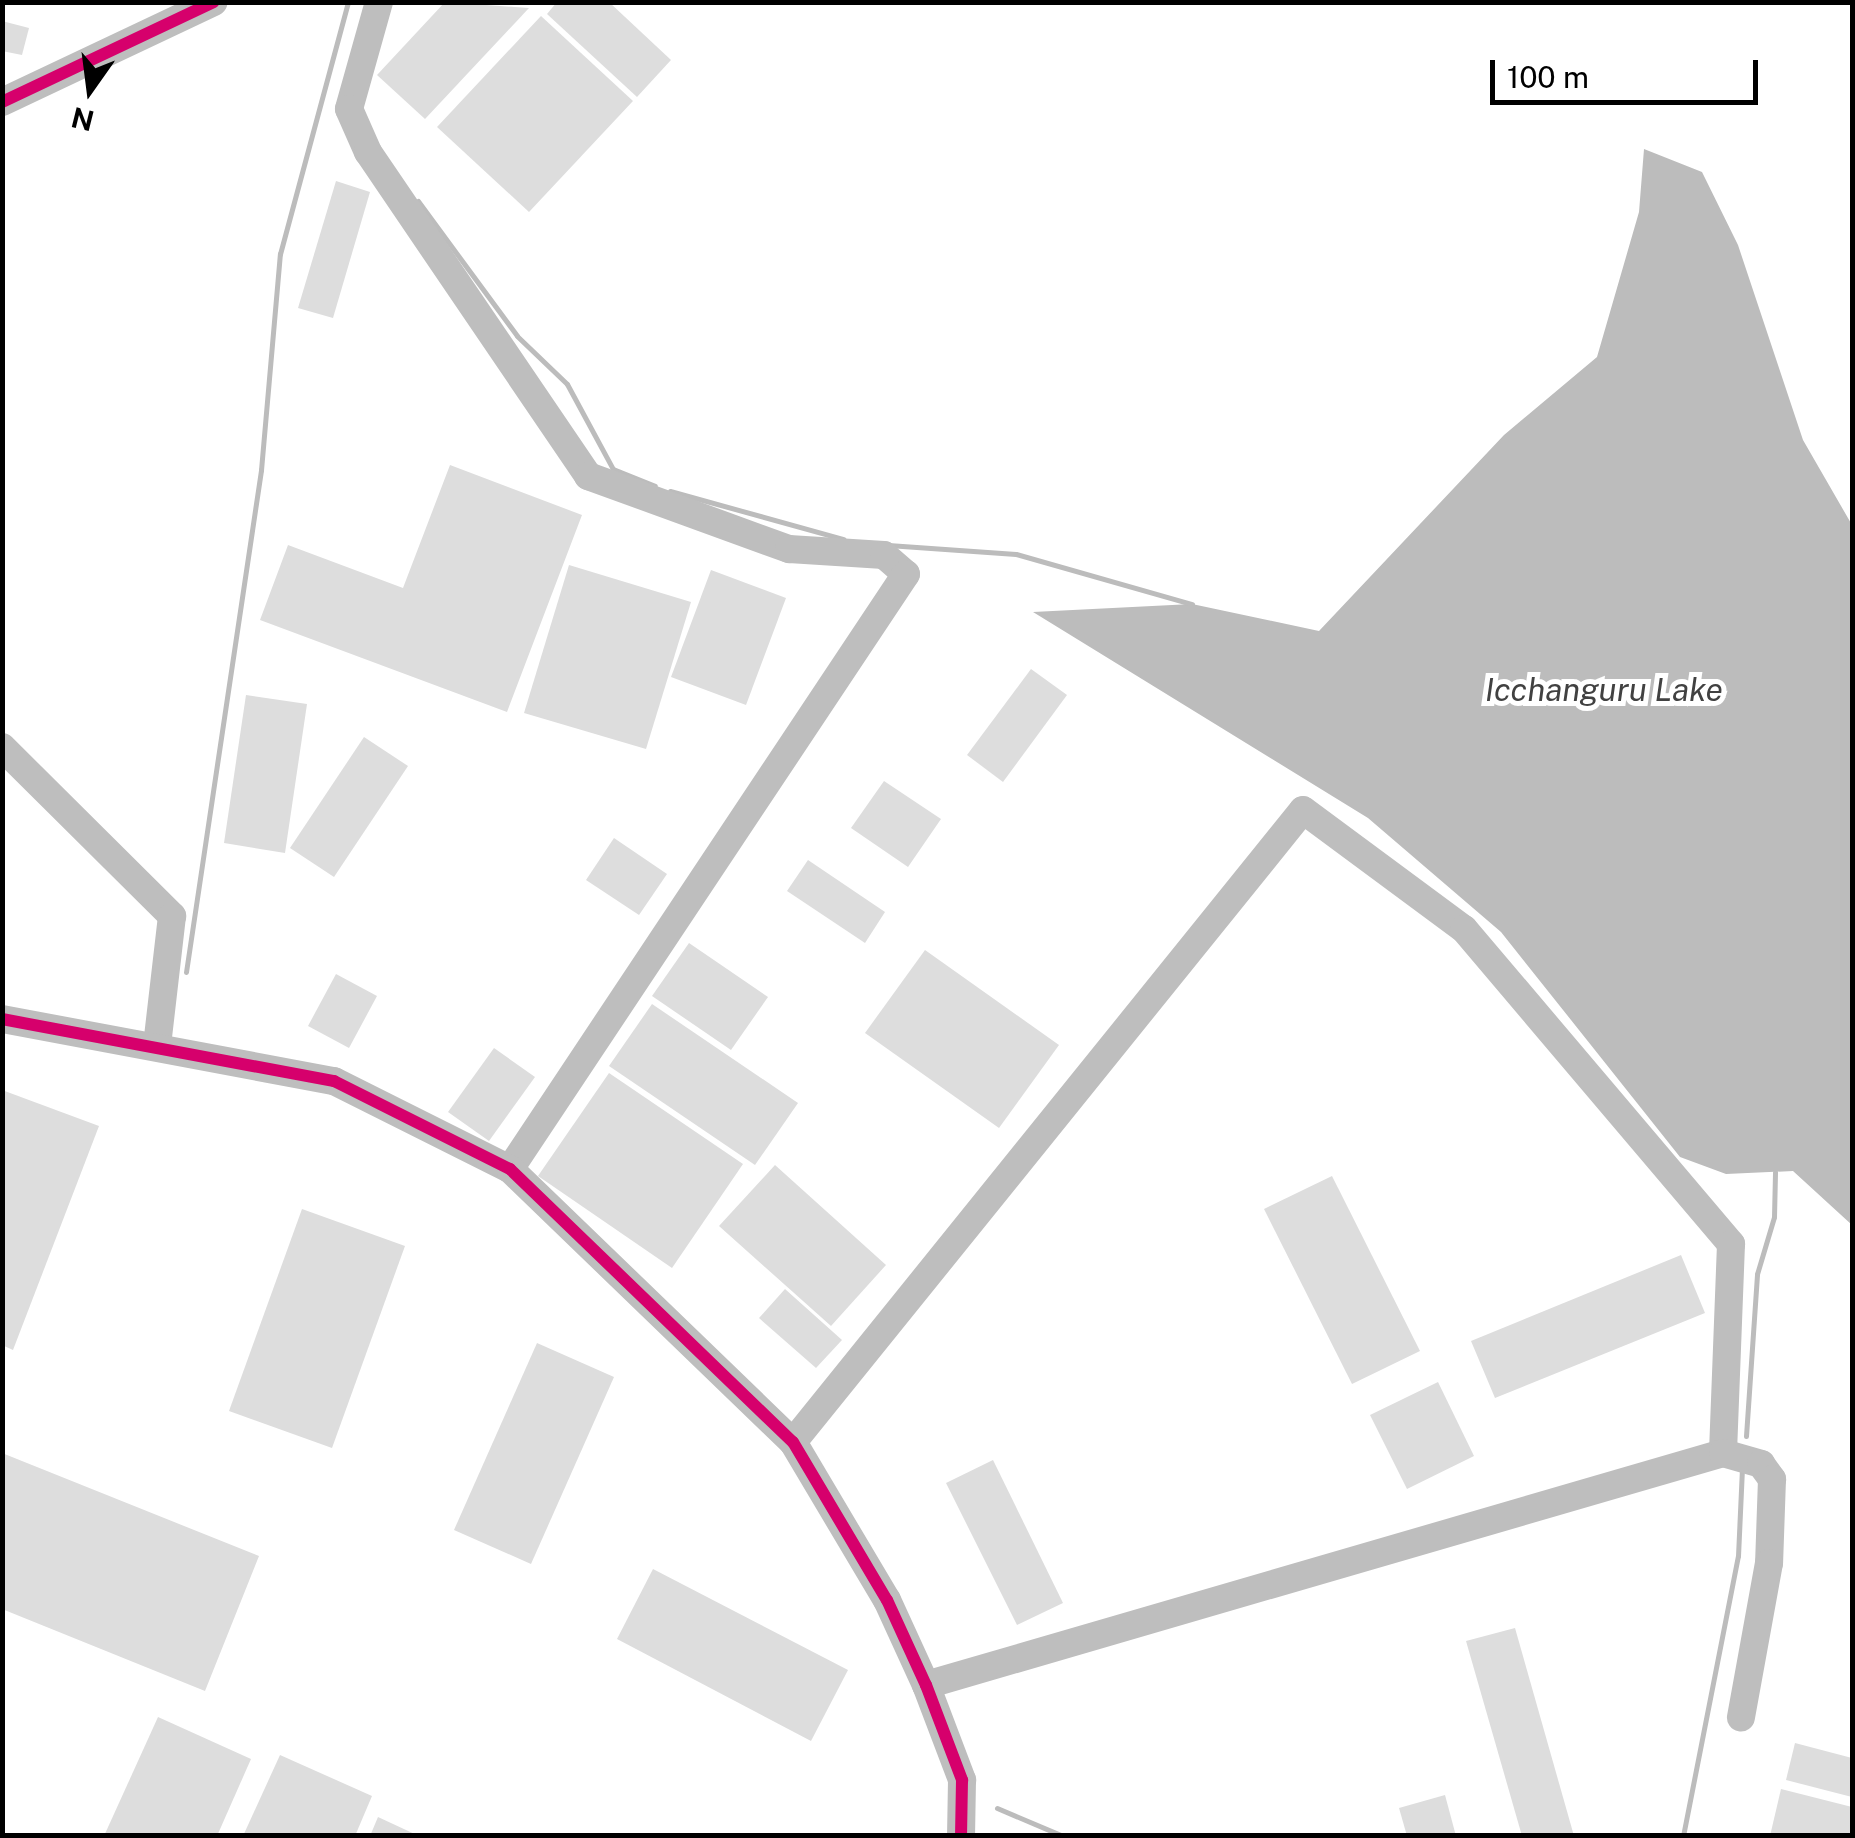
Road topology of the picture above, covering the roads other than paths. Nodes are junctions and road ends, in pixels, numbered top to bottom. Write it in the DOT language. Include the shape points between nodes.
graph roads {
  1 [pos="214,2"];
  2 [pos="379,2"];
  3 [pos="163,14"];
  4 [pos="2,102"];
  5 [pos="2,747"];
  6 [pos="2,1020"];
  7 [pos="156,1045"];
  8 [pos="510,1169"];
  9 [pos="793,1442"];
  10 [pos="1723,1453"];
  11 [pos="926,1684"];
  12 [pos="1741,1717"];
  13 [pos="961,1836"];
  1 -- 3 [label="street"];
  2 -- 8 [label="street" via="349,109 368,152 588,476 790,549 884,555 906,574"];
  3 -- 4 [label="street"];
  5 -- 7 [label="street" via="172,916"];
  6 -- 7 [label="street"];
  7 -- 8 [label="street" via="334,1081"];
  8 -- 9 [label="street"];
  9 -- 10 [label="street" via="1303,810 1464,928 1732,1244"];
  9 -- 11 [label="street" via="886,1600"];
  10 -- 11 [label="street"];
  10 -- 12 [label="street" via="1761,1464 1772,1479 1769,1564"];
  11 -- 13 [label="street" via="962,1780"];
}
